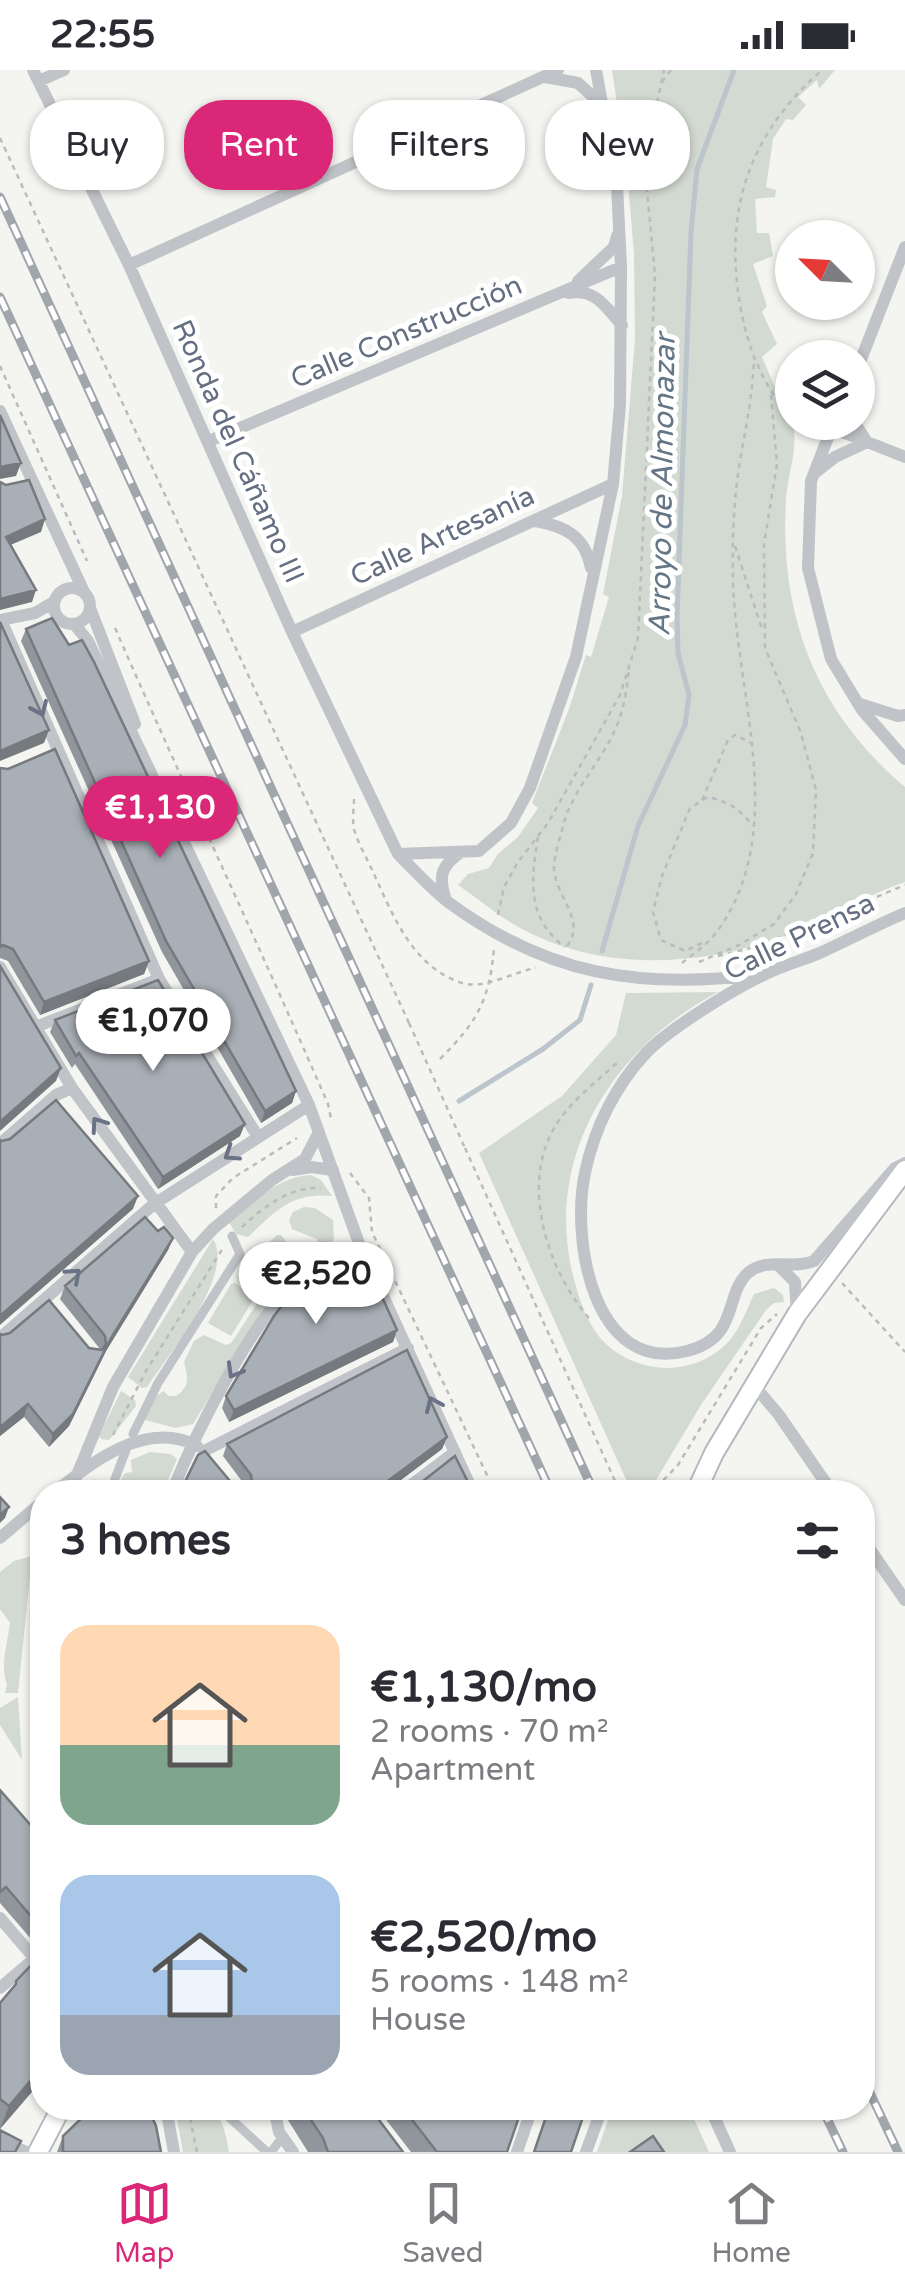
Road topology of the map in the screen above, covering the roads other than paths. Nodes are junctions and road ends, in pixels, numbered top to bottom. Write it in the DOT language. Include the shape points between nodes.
graph roads {
  1 [pos="64,70"];
  2 [pos="558,70"];
  3 [pos="596,70"];
  4 [pos="36,76"];
  5 [pos="543,77"];
  6 [pos="596,100"];
  7 [pos="601,100"];
  8 [pos="617,190"];
  9 [pos="619,229"];
  10 [pos="905,248"];
  11 [pos="129,264"];
  12 [pos="622,267"];
  13 [pos="552,296"];
  14 [pos="622,325"];
  15 [pos="869,340"];
  16 [pos="0,412"];
  17 [pos="827,440"];
  18 [pos="863,440"];
  19 [pos="210,441"];
  20 [pos="867,442"];
  21 [pos="905,458"];
  22 [pos="814,473"];
  23 [pos="613,484"];
  24 [pos="533,521"];
  25 [pos="69,564"];
  26 [pos="592,582"];
  27 [pos="64,590"];
  28 [pos="86,594"];
  29 [pos="55,608"];
  30 [pos="90,608"];
  31 [pos="0,620"];
  32 [pos="76,624"];
  33 [pos="292,632"];
  34 [pos="856,701"];
  35 [pos="905,715"];
  36 [pos="57,748"];
  37 [pos="43,754"];
  38 [pos="905,759"];
  39 [pos="164,806"];
  40 [pos="462,852"];
  41 [pos="398,854"];
  42 [pos="445,900"];
  43 [pos="905,914"];
  44 [pos="0,967"];
  45 [pos="764,974"];
  46 [pos="159,979"];
  47 [pos="38,1026"];
  48 [pos="72,1088"];
  49 [pos="310,1105"];
  50 [pos="319,1132"];
  51 [pos="258,1137"];
  52 [pos="0,1144"];
  53 [pos="905,1166"];
  54 [pos="338,1167"];
  55 [pos="290,1170"];
  56 [pos="345,1203"];
  57 [pos="154,1204"];
  58 [pos="232,1236"];
  59 [pos="360,1246"];
  60 [pos="343,1249"];
  61 [pos="192,1252"];
  62 [pos="778,1265"];
  63 [pos="47,1299"];
  64 [pos="58,1313"];
  65 [pos="797,1314"];
  66 [pos="0,1338"];
  67 [pos="408,1348"];
  68 [pos="754,1384"];
  69 [pos="89,1441"];
  70 [pos="129,1442"];
  71 [pos="198,1447"];
  72 [pos="455,1452"];
  73 [pos="216,1464"];
  74 [pos="74,1476"];
  75 [pos="69,1480"];
  76 [pos="73,1480"];
  77 [pos="115,1480"];
  78 [pos="179,1480"];
  79 [pos="418,1480"];
  80 [pos="468,1480"];
  81 [pos="702,1480"];
  82 [pos="823,1480"];
  83 [pos="30,1515"];
  84 [pos="0,1538"];
  85 [pos="875,1557"];
  86 [pos="905,1600"];
  87 [pos="0,1918"];
  88 [pos="30,1954"];
  89 [pos="30,1968"];
  90 [pos="0,1988"];
  91 [pos="55,2120"];
  92 [pos="168,2120"];
  93 [pos="235,2120"];
  94 [pos="276,2120"];
  95 [pos="528,2120"];
  96 [pos="598,2120"];
  97 [pos="715,2120"];
  98 [pos="0,2138"];
  99 [pos="272,2149"];
  100 [pos="26,2152"];
  101 [pos="38,2152"];
  102 [pos="174,2152"];
  103 [pos="293,2152"];
  104 [pos="517,2152"];
  105 [pos="586,2152"];
  106 [pos="730,2152"];
  1 -- 4 [label="street"];
  2 -- 5 [label="street"];
  3 -- 7 [label="street"];
  4 -- 11 [label="street, Ronda del Cáñamo III"];
  5 -- 6 [label="street" via="578,82"];
  5 -- 11 [label="street"];
  8 -- 9 [label="street"];
  9 -- 12 [label="street"];
  9 -- 13 [label="street" via="614,247"];
  10 -- 15 [label="street"];
  11 -- 19 [label="street, Ronda del Cáñamo III"];
  12 -- 13 [label="street, Calle Construcción"];
  12 -- 14 [label="street"];
  13 -- 14 [label="street" via="590,293"];
  13 -- 19 [label="street, Calle Construcción"];
  14 -- 23 [label="street"];
  16 -- 25 [label="street"];
  17 -- 22 [label="street"];
  18 -- 20 [label="street"];
  19 -- 33 [label="street, Ronda del Cáñamo III"];
  20 -- 21 [label="street"];
  20 -- 22 [label="street"];
  22 -- 34 [label="street" via="808,568 831,659"];
  23 -- 24 [label="street, Calle Artesanía"];
  23 -- 26 [label="street"];
  24 -- 26 [label="street" via="576,537 589,556"];
  24 -- 33 [label="street, Calle Artesanía"];
  25 -- 27 [label="street"];
  25 -- 28 [label="street"];
  26 -- 40 [label="street" via="576,657 530,788 511,823 479,851"];
  27 -- 28 [label="street"];
  27 -- 29 [label="street"];
  28 -- 30 [label="street"];
  29 -- 31 [label="street"];
  29 -- 32 [label="street" via="64,623"];
  30 -- 32 [label="street"];
  30 -- 39 [label="street"];
  31 -- 36 [label="street, one-way"];
  32 -- 39 [label="street"];
  33 -- 41 [label="street, Ronda del Cáñamo III"];
  34 -- 35 [label="street"];
  34 -- 38 [label="street"];
  36 -- 37 [label="street"];
  36 -- 46 [label="street"];
  39 -- 49 [label="street"];
  40 -- 41 [label="street"];
  40 -- 42 [label="street" via="442,870"];
  41 -- 42 [label="street, Ronda del Cáñamo III"];
  42 -- 45 [label="street, Ronda del Cáñamo III" via="558,964 645,981"];
  43 -- 45 [label="street, Calle Prensa"];
  44 -- 47 [label="street"];
  45 -- 62 [label="street, Calle Prensa" via="668,1034 616,1094 584,1178 582,1251 611,1326 629,1342 670,1353 715,1335 747,1274 763,1264"];
  46 -- 47 [label="street"];
  46 -- 51 [label="street"];
  47 -- 48 [label="street"];
  48 -- 52 [label="street"];
  57 -- 48 [label="street, one-way"];
  49 -- 50 [label="street"];
  49 -- 51 [label="street"];
  50 -- 54 [label="street"];
  50 -- 55 [label="street" via="305,1159"];
  51 -- 57 [label="street, one-way"];
  53 -- 62 [label="street, Calle Prensa" via="894,1168 814,1261"];
  53 -- 65 [label="main road"];
  54 -- 55 [label="street"];
  54 -- 56 [label="street"];
  55 -- 61 [label="street"];
  56 -- 59 [label="street"];
  56 -- 60 [label="street"];
  57 -- 61 [label="street"];
  63 -- 57 [label="street, one-way"];
  58 -- 70 [label="street" via="240,1254 158,1383"];
  59 -- 60 [label="street"];
  59 -- 67 [label="street"];
  60 -- 71 [label="street, one-way" via="300,1274 271,1308"];
  61 -- 69 [label="street"];
  62 -- 65 [label="street" via="795,1282"];
  63 -- 64 [label="street"];
  63 -- 66 [label="street"];
  65 -- 68 [label="main road"];
  67 -- 71 [label="street"];
  72 -- 67 [label="street, one-way"];
  68 -- 81 [label="main road"];
  68 -- 82 [label="street"];
  69 -- 70 [label="street"];
  69 -- 74 [label="street"];
  70 -- 71 [label="street" via="166,1439"];
  70 -- 74 [label="street"];
  70 -- 77 [label="street"];
  71 -- 73 [label="street"];
  71 -- 78 [label="street"];
  72 -- 79 [label="street"];
  72 -- 80 [label="street"];
  74 -- 75 [label="street"];
  74 -- 76 [label="street"];
  83 -- 84 [label="street"];
  85 -- 86 [label="street"];
  87 -- 88 [label="street"];
  89 -- 90 [label="street"];
  91 -- 101 [label="main road"];
  92 -- 102 [label="street"];
  93 -- 99 [label="street"];
  94 -- 103 [label="street"];
  95 -- 104 [label="street"];
  96 -- 105 [label="street"];
  97 -- 106 [label="street"];
  98 -- 100 [label="street"];
}
